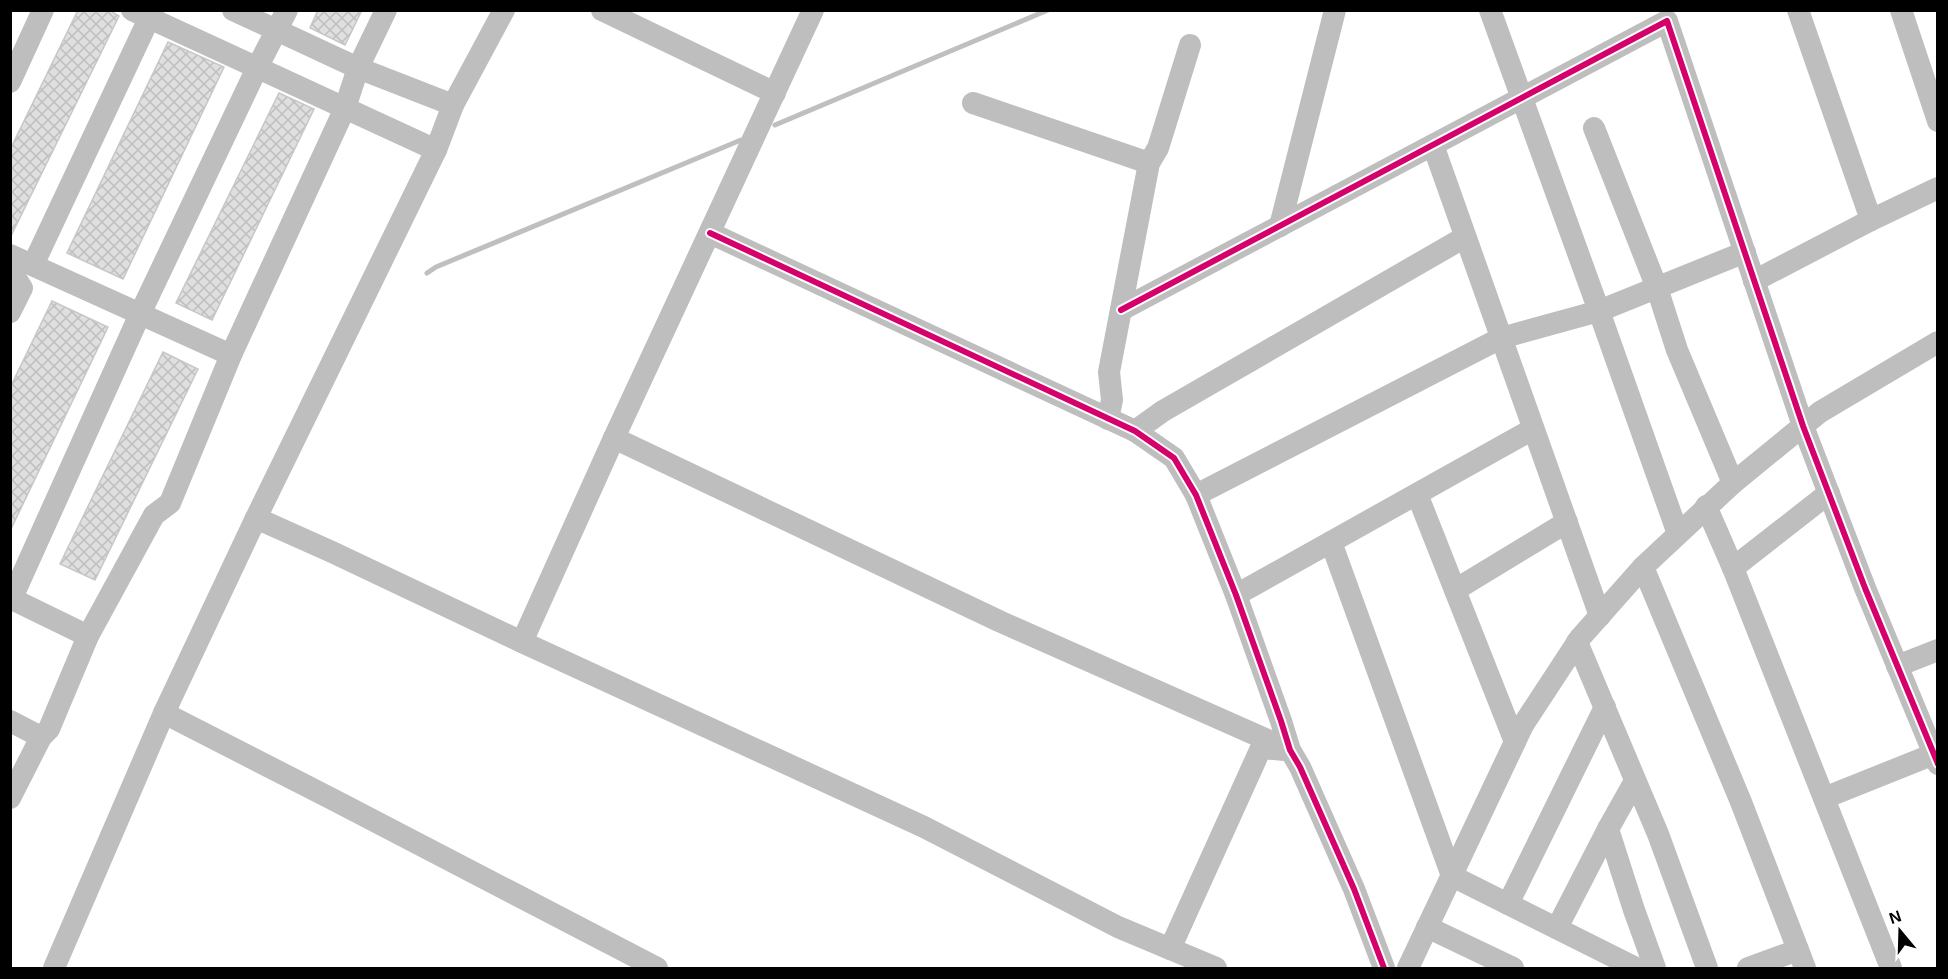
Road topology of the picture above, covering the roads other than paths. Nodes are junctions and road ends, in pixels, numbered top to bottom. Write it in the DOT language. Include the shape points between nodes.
graph roads {
  1 [pos="43,10"];
  2 [pos="233,10"];
  3 [pos="386,10"];
  4 [pos="504,10"];
  5 [pos="602,10"];
  6 [pos="813,10"];
  7 [pos="1335,10"];
  8 [pos="1490,10"];
  9 [pos="1666,10"];
  10 [pos="1798,10"];
  11 [pos="1901,10"];
  12 [pos="145,13"];
  13 [pos="282,20"];
  14 [pos="1671,32"];
  15 [pos="1190,45"];
  16 [pos="1928,58"];
  17 [pos="257,68"];
  18 [pos="358,68"];
  19 [pos="10,82"];
  20 [pos="775,93"];
  21 [pos="1522,97"];
  22 [pos="973,103"];
  23 [pos="453,105"];
  24 [pos="345,108"];
  25 [pos="1938,121"];
  26 [pos="1594,128"];
  27 [pos="1433,145"];
  28 [pos="436,150"];
  29 [pos="1149,163"];
  30 [pos="1938,188"];
  31 [pos="1871,220"];
  32 [pos="1280,226"];
  33 [pos="710,233"];
  34 [pos="1465,237"];
  35 [pos="1745,252"];
  36 [pos="10,255"];
  37 [pos="22,267"];
  38 [pos="1754,281"];
  39 [pos="1658,288"];
  40 [pos="1121,310"];
  41 [pos="1599,311"];
  42 [pos="10,312"];
  43 [pos="140,314"];
  44 [pos="1501,338"];
  45 [pos="1938,342"];
  46 [pos="231,355"];
  47 [pos="1108,419"];
  48 [pos="1803,426"];
  49 [pos="1533,429"];
  50 [pos="1135,432"];
  51 [pos="614,438"];
  52 [pos="1733,483"];
  53 [pos="1829,493"];
  54 [pos="1417,494"];
  55 [pos="1196,495"];
  56 [pos="1706,506"];
  57 [pos="256,519"];
  58 [pos="1567,522"];
  59 [pos="1678,534"];
  60 [pos="1331,542"];
  61 [pos="1643,567"];
  62 [pos="1733,568"];
  63 [pos="1455,590"];
  64 [pos="1236,595"];
  65 [pos="11,598"];
  66 [pos="1600,616"];
  67 [pos="88,636"];
  68 [pos="522,642"];
  69 [pos="1578,642"];
  70 [pos="1938,650"];
  71 [pos="1897,666"];
  72 [pos="1605,707"];
  73 [pos="164,713"];
  74 [pos="10,721"];
  75 [pos="41,736"];
  76 [pos="1515,742"];
  77 [pos="1290,750"];
  78 [pos="1936,759"];
  79 [pos="1635,781"];
  80 [pos="10,798"];
  81 [pos="1824,798"];
  82 [pos="1608,829"];
  83 [pos="1452,876"];
  84 [pos="1508,904"];
  85 [pos="1427,927"];
  86 [pos="1557,928"];
  87 [pos="1170,949"];
  88 [pos="1802,959"];
  89 [pos="54,969"];
  90 [pos="657,969"];
  91 [pos="1216,969"];
  92 [pos="1384,969"];
  93 [pos="1408,969"];
  94 [pos="1513,969"];
  95 [pos="1636,969"];
  96 [pos="1655,969"];
  97 [pos="1707,969"];
  98 [pos="1748,969"];
  99 [pos="1891,969"];
  1 -- 19 [label="street"];
  2 -- 13 [label="street"];
  3 -- 18 [label="street"];
  4 -- 23 [label="street"];
  5 -- 20 [label="street"];
  6 -- 20 [label="street"];
  7 -- 32 [label="street"];
  8 -- 21 [label="street"];
  9 -- 14 [label="street"];
  10 -- 31 [label="street"];
  11 -- 16 [label="street"];
  12 -- 17 [label="street"];
  12 -- 37 [label="street"];
  13 -- 17 [label="street"];
  13 -- 18 [label="street"];
  14 -- 21 [label="street" via="1667,21"];
  14 -- 35 [label="street"];
  15 -- 29 [label="street" via="1158,148"];
  16 -- 25 [label="street"];
  17 -- 24 [label="street"];
  17 -- 43 [label="street"];
  18 -- 23 [label="street"];
  18 -- 24 [label="street"];
  20 -- 33 [label="street"];
  21 -- 27 [label="street"];
  21 -- 41 [label="street"];
  22 -- 29 [label="street"];
  23 -- 28 [label="street"];
  24 -- 28 [label="street"];
  24 -- 46 [label="street"];
  26 -- 39 [label="street"];
  27 -- 32 [label="street"];
  27 -- 34 [label="street"];
  28 -- 57 [label="street"];
  29 -- 40 [label="street"];
  30 -- 31 [label="street"];
  31 -- 38 [label="street"];
  32 -- 40 [label="street"];
  33 -- 47 [label="street"];
  33 -- 51 [label="street"];
  34 -- 44 [label="street"];
  34 -- 50 [label="street" via="1163,411"];
  35 -- 38 [label="street"];
  35 -- 39 [label="street"];
  36 -- 37 [label="street"];
  37 -- 42 [label="street" via="22,288"];
  37 -- 43 [label="street"];
  38 -- 48 [label="street"];
  39 -- 41 [label="street"];
  39 -- 52 [label="street" via="1677,350"];
  40 -- 47 [label="street" via="1109,372 1112,400"];
  41 -- 44 [label="street"];
  41 -- 59 [label="street"];
  43 -- 46 [label="street"];
  43 -- 65 [label="street"];
  44 -- 49 [label="street"];
  44 -- 55 [label="street"];
  45 -- 48 [label="street"];
  46 -- 67 [label="street" via="170,503 154,515"];
  47 -- 50 [label="street"];
  48 -- 52 [label="street"];
  48 -- 53 [label="street"];
  49 -- 54 [label="street"];
  49 -- 58 [label="street"];
  50 -- 55 [label="street" via="1174,458"];
  51 -- 68 [label="street"];
  51 -- 77 [label="street" via="999,621"];
  52 -- 56 [label="street"];
  53 -- 62 [label="street"];
  53 -- 71 [label="street"];
  54 -- 60 [label="street"];
  54 -- 63 [label="street"];
  55 -- 64 [label="street"];
  56 -- 59 [label="street"];
  56 -- 62 [label="street"];
  57 -- 68 [label="street"];
  57 -- 73 [label="street"];
  58 -- 63 [label="street"];
  58 -- 66 [label="street"];
  59 -- 61 [label="street"];
  60 -- 64 [label="street"];
  60 -- 83 [label="street"];
  61 -- 66 [label="street"];
  61 -- 88 [label="street" via="1742,802"];
  62 -- 81 [label="street"];
  63 -- 76 [label="street"];
  64 -- 77 [label="street"];
  65 -- 67 [label="street"];
  66 -- 69 [label="street"];
  67 -- 75 [label="street" via="49,729"];
  68 -- 87 [label="street" via="924,827 1118,927"];
  69 -- 72 [label="street"];
  69 -- 76 [label="street"];
  70 -- 71 [label="street"];
  71 -- 78 [label="street"];
  72 -- 79 [label="street"];
  72 -- 84 [label="street"];
  73 -- 89 [label="street"];
  73 -- 90 [label="street"];
  74 -- 75 [label="street"];
  75 -- 80 [label="street"];
  76 -- 83 [label="street"];
  77 -- 87 [label="street" via="1261,748"];
  77 -- 92 [label="street" via="1354,889"];
  78 -- 81 [label="street"];
  79 -- 82 [label="street"];
  79 -- 97 [label="street"];
  81 -- 99 [label="street"];
  82 -- 86 [label="street"];
  82 -- 96 [label="street"];
  83 -- 84 [label="street"];
  83 -- 85 [label="street"];
  84 -- 86 [label="street"];
  85 -- 93 [label="street"];
  85 -- 94 [label="street"];
  86 -- 95 [label="street"];
  87 -- 91 [label="street"];
  88 -- 98 [label="street"];
}
